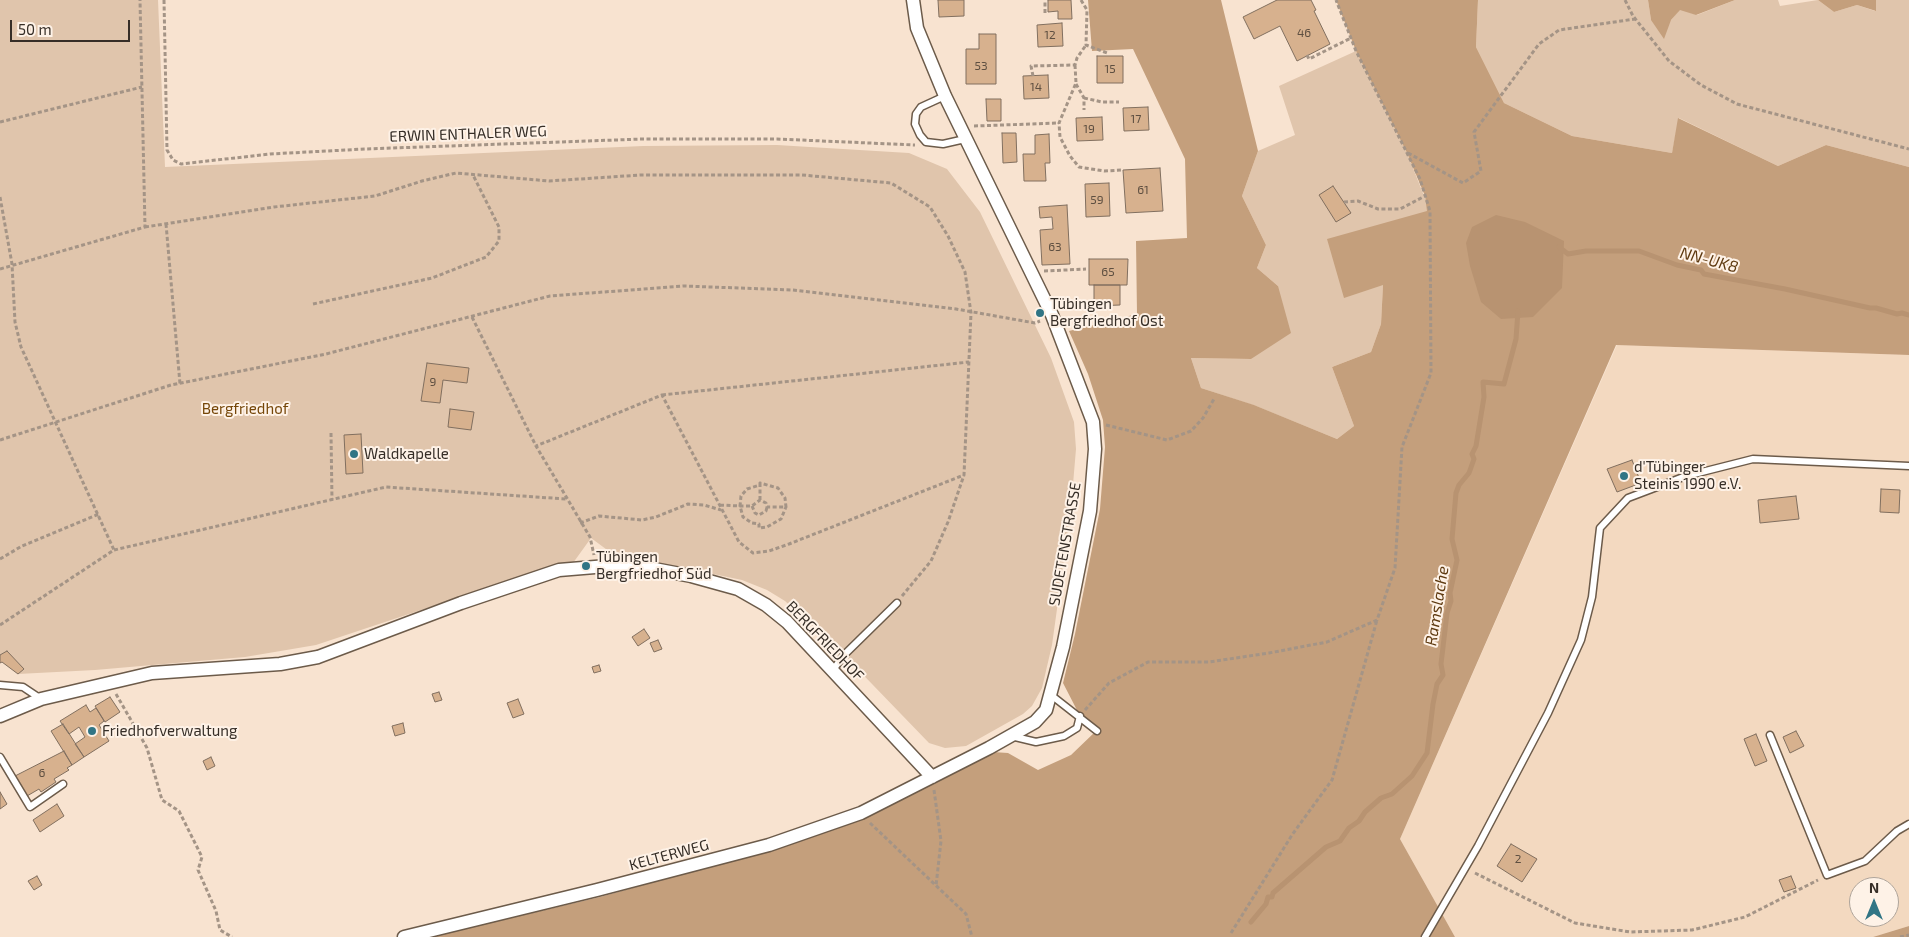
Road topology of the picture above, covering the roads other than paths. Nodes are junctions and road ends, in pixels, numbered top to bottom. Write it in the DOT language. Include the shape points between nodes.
graph roads {
  1 [pos="913,0"];
  2 [pos="945,96"];
  3 [pos="966,139"];
  4 [pos="1909,466"];
  5 [pos="897,603"];
  6 [pos="833,670"];
  7 [pos="0,685"];
  8 [pos="1051,695"];
  9 [pos="41,700"];
  10 [pos="0,716"];
  11 [pos="1080,716"];
  12 [pos="1096,731"];
  13 [pos="1770,735"];
  14 [pos="1010,736"];
  15 [pos="0,757"];
  16 [pos="932,776"];
  17 [pos="63,784"];
  18 [pos="1909,824"];
  19 [pos="404,937"];
  20 [pos="1425,937"];
  1 -- 2 [label="street, SUDETENSTRASSE" via="917,28"];
  2 -- 3 [label="street, SUDETENSTRASSE"];
  2 -- 3 [label="lane" via="921,107 915,124 926,142 942,144"];
  3 -- 8 [label="street, SUDETENSTRASSE" via="1052,315 1093,422 1095,449 1090,510 1064,647"];
  4 -- 20 [label="lane" via="1753,459 1686,476 1628,498 1600,528 1592,597 1581,640 1548,713 1466,868"];
  5 -- 6 [label="lane"];
  6 -- 9 [label="street, BERGFRIEDHOF" via="787,622 766,605 738,590 649,568 595,566 550,573 318,657 280,664 152,673"];
  6 -- 16 [label="street, BERGFRIEDHOF"];
  7 -- 9 [label="lane" via="23,687"];
  8 -- 11 [label="lane"];
  8 -- 14 [label="street, SUDETENSTRASSE" via="1046,710 1035,722"];
  9 -- 10 [label="street, BERGFRIEDHOF"];
  11 -- 12 [label="lane"];
  11 -- 14 [label="lane" via="1077,728 1064,736 1036,742"];
  13 -- 18 [label="lane" via="1827,874 1865,861"];
  14 -- 16 [label="street, SUDETENSTRASSE"];
  15 -- 17 [label="lane" via="30,807"];
  16 -- 19 [label="street, KELTERWEG" via="861,814 769,845"];
}
